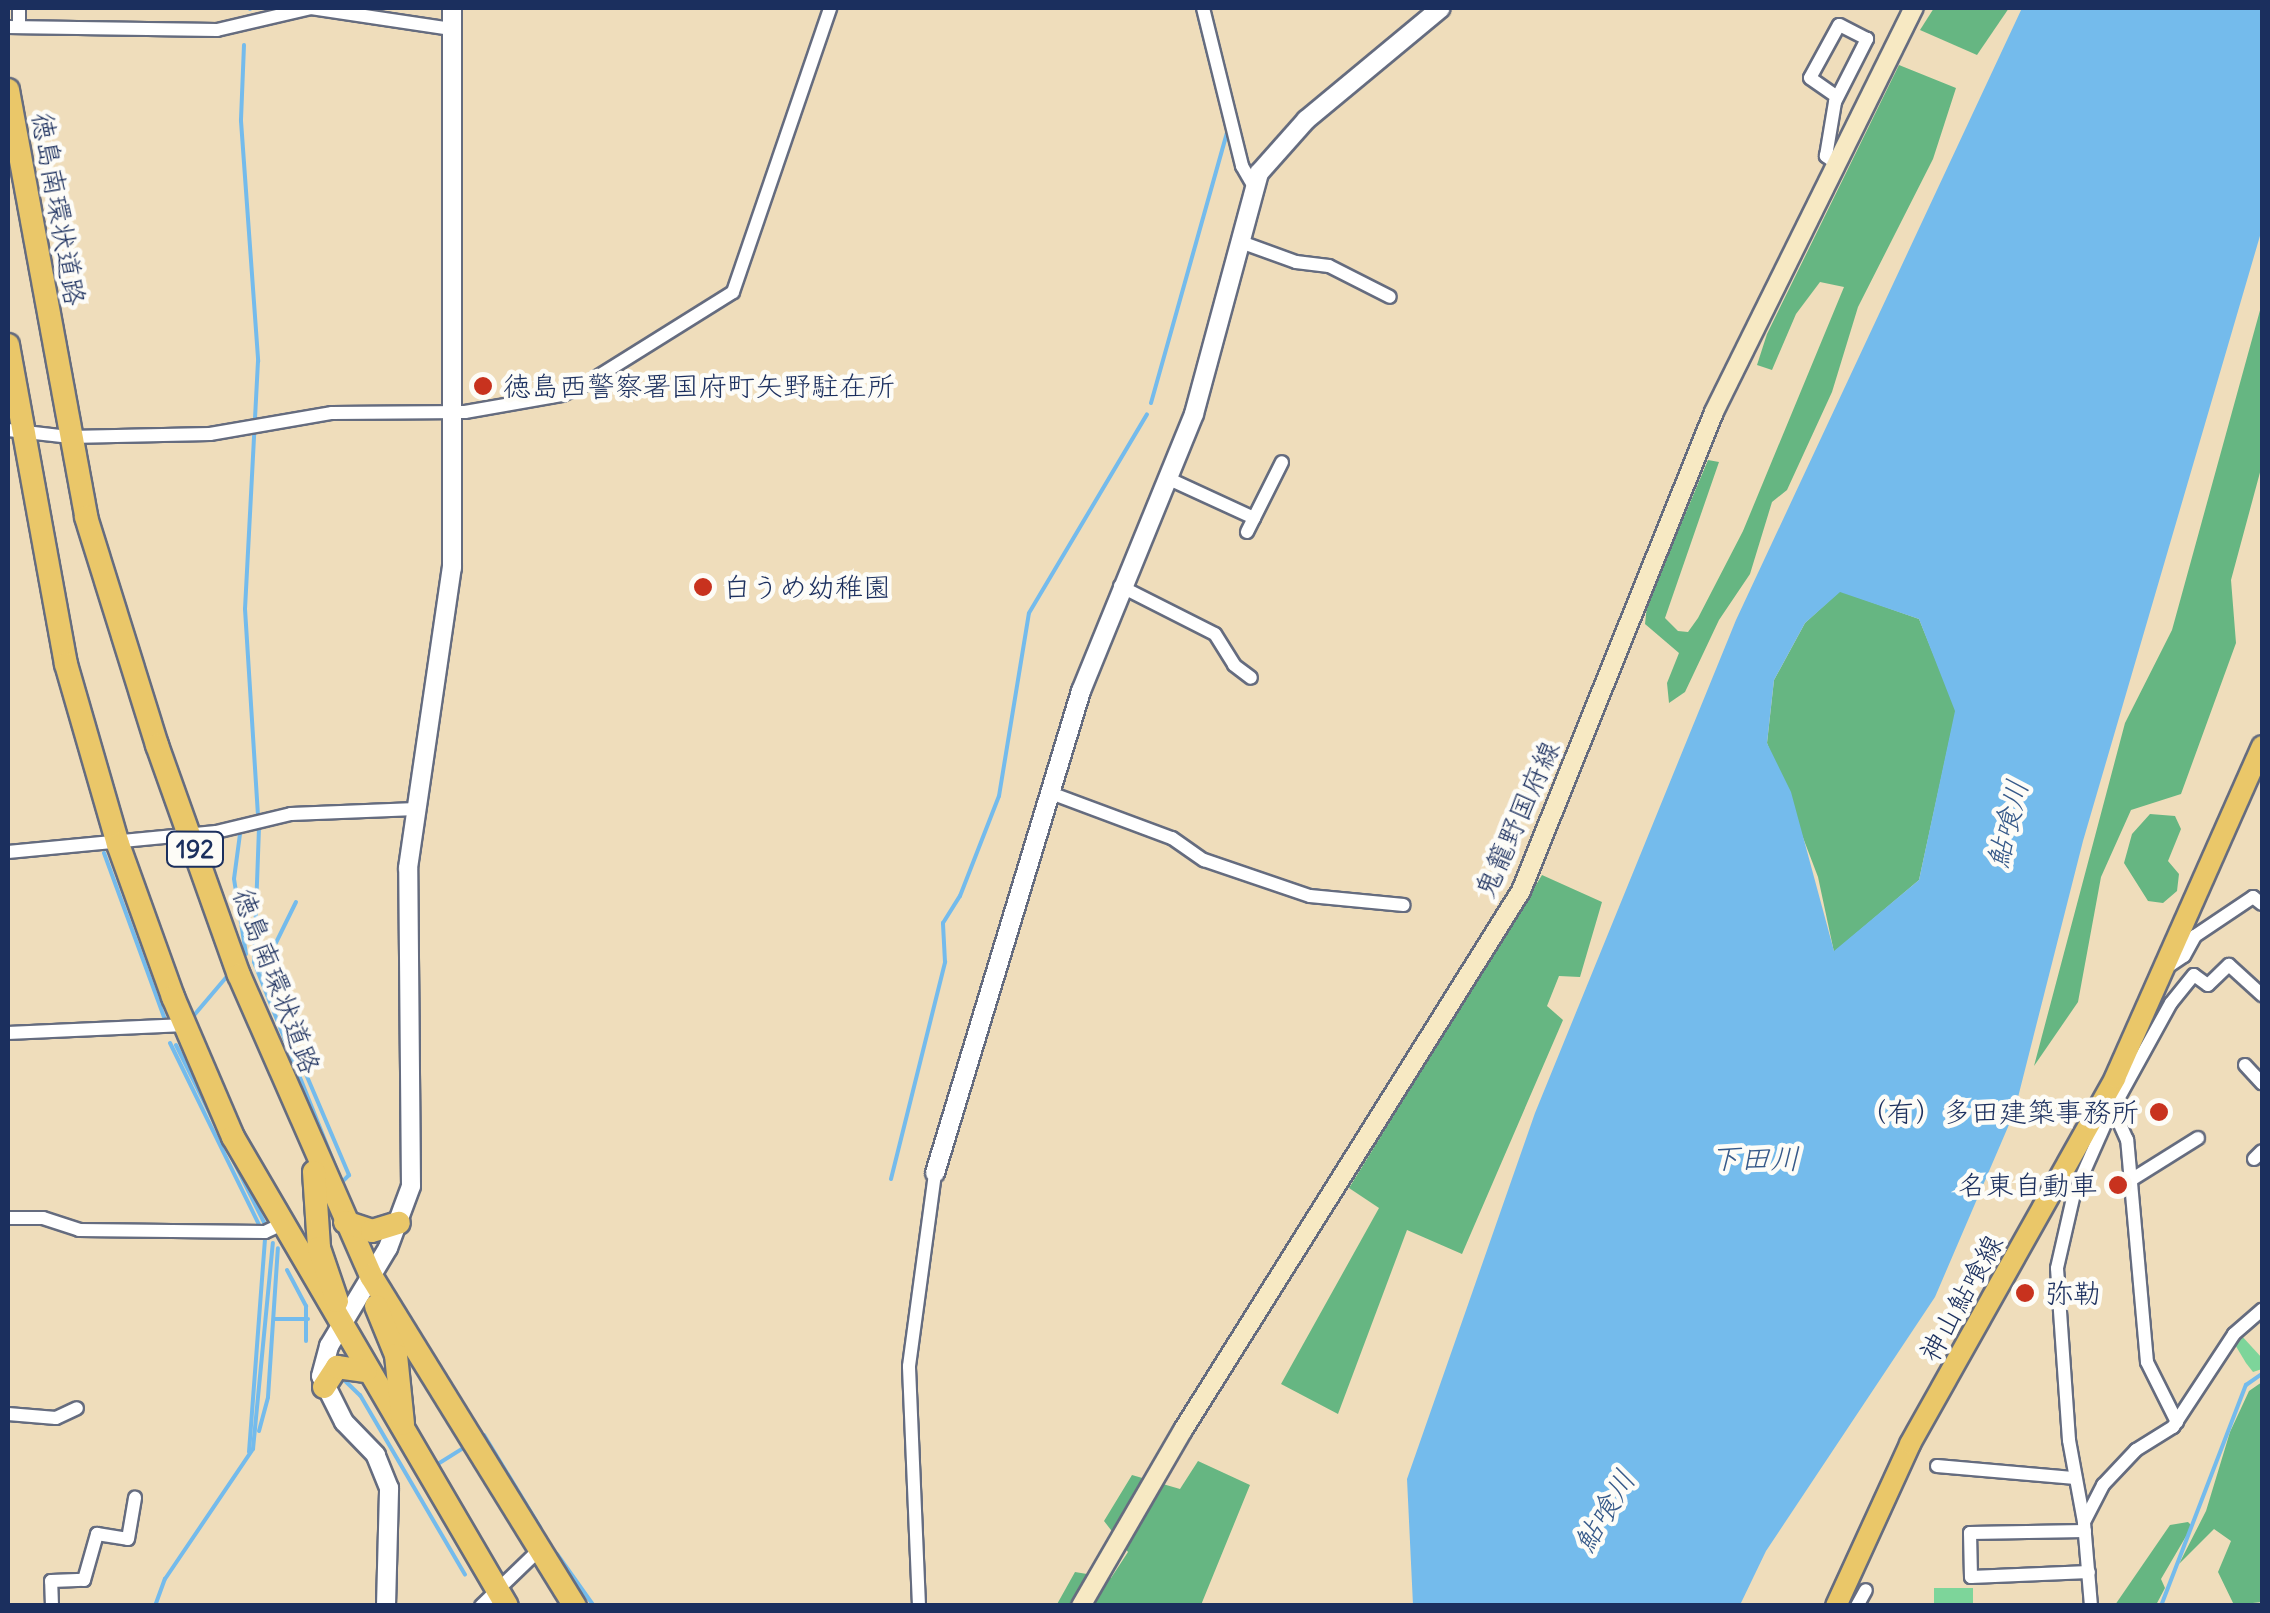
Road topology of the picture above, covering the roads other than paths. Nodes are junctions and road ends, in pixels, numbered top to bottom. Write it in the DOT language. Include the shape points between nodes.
graph roads {
  1 [pos="19,8"];
  2 [pos="311,8"];
  3 [pos="452,8"];
  4 [pos="830,8"];
  5 [pos="1203,8"];
  6 [pos="1441,8"];
  7 [pos="1914,8"];
  8 [pos="14,27"];
  9 [pos="451,28"];
  10 [pos="8,90"];
  11 [pos="1837,97"];
  12 [pos="1837,164"];
  13 [pos="1254,187"];
  14 [pos="1238,241"];
  15 [pos="1390,298"];
  16 [pos="8,345"];
  17 [pos="454,412"];
  18 [pos="15,430"];
  19 [pos="69,437"];
  20 [pos="1282,462"];
  21 [pos="1167,478"];
  22 [pos="1254,518"];
  23 [pos="1247,532"];
  24 [pos="1120,586"];
  25 [pos="1251,678"];
  26 [pos="2262,746"];
  27 [pos="1048,792"];
  28 [pos="416,809"];
  29 [pos="190,834"];
  30 [pos="118,844"];
  31 [pos="8,852"];
  32 [pos="2262,904"];
  33 [pos="1404,905"];
  34 [pos="2160,971"];
  35 [pos="2262,995"];
  36 [pos="185,1025"];
  37 [pos="8,1033"];
  38 [pos="2245,1066"];
  39 [pos="2116,1078"];
  40 [pos="2262,1082"];
  41 [pos="2113,1108"];
  42 [pos="2198,1138"];
  43 [pos="312,1148"];
  44 [pos="935,1172"];
  45 [pos="2131,1180"];
  46 [pos="8,1218"];
  47 [pos="344,1222"];
  48 [pos="399,1223"];
  49 [pos="282,1224"];
  50 [pos="371,1276"];
  51 [pos="2262,1310"];
  52 [pos="341,1326"];
  53 [pos="366,1371"];
  54 [pos="324,1386"];
  55 [pos="77,1408"];
  56 [pos="8,1414"];
  57 [pos="2177,1422"];
  58 [pos="407,1442"];
  59 [pos="1937,1466"];
  60 [pos="2075,1478"];
  61 [pos="135,1498"];
  62 [pos="2084,1526"];
  63 [pos="538,1552"];
  64 [pos="2088,1572"];
  65 [pos="1866,1590"];
  66 [pos="495,1600"];
  67 [pos="52,1606"];
  68 [pos="386,1606"];
  69 [pos="575,1606"];
  70 [pos="919,1606"];
  71 [pos="1081,1606"];
  72 [pos="1836,1606"];
  73 [pos="1857,1606"];
  74 [pos="2091,1606"];
  1 -- 8 [label="street"];
  2 -- 8 [label="street" via="217,30"];
  2 -- 9 [label="street"];
  3 -- 9 [label="street"];
  4 -- 17 [label="street" via="733,292 562,395"];
  5 -- 13 [label="street" via="1242,166"];
  6 -- 13 [label="street" via="1306,120 1270,158"];
  7 -- 12 [label="main road, 鬼籠野国府線"];
  9 -- 17 [label="street"];
  10 -- 19 [label="highway, 徳島南環状道路 / 192"];
  11 -- 11 [label="street" via="1867,39 1839,25 1810,78"];
  11 -- 12 [label="street" via="1826,156"];
  12 -- 71 [label="main road, 鬼籠野国府線" via="1714,412 1522,891 1182,1430"];
  13 -- 14 [label="street"];
  14 -- 15 [label="street" via="1329,266"];
  14 -- 21 [label="street" via="1214,354"];
  16 -- 18 [label="highway, 192"];
  17 -- 19 [label="street" via="400,418 332,413 210,434"];
  17 -- 28 [label="street" via="452,568"];
  18 -- 19 [label="street"];
  18 -- 30 [label="highway, 192" via="66,664"];
  19 -- 29 [label="highway, 徳島南環状道路 / 192" via="124,647"];
  20 -- 22 [label="street"];
  21 -- 22 [label="street"];
  21 -- 24 [label="street"];
  22 -- 23 [label="street"];
  24 -- 25 [label="street" via="1215,634 1234,666"];
  24 -- 27 [label="street"];
  26 -- 34 [label="main road, 神山鮎喰線"];
  27 -- 33 [label="street" via="1172,838 1204,860 1310,896"];
  27 -- 44 [label="street"];
  28 -- 29 [label="street" via="291,814"];
  28 -- 48 [label="street" via="408,868 411,1186"];
  29 -- 30 [label="street"];
  29 -- 43 [label="highway, 徳島南環状道路 / 192"];
  30 -- 31 [label="street"];
  30 -- 36 [label="highway, 192"];
  32 -- 34 [label="street" via="2253,897 2195,936 2184,956"];
  34 -- 39 [label="main road, 神山鮎喰線"];
  35 -- 41 [label="street" via="2229,965 2208,985 2194,974 2170,1003"];
  36 -- 37 [label="street"];
  36 -- 49 [label="highway, 192" via="233,1137"];
  38 -- 40 [label="street"];
  39 -- 41 [label="street"];
  39 -- 72 [label="main road, 神山鮎喰線" via="1910,1444"];
  41 -- 45 [label="street" via="2127,1140"];
  41 -- 60 [label="street" via="2074,1194 2057,1268"];
  42 -- 45 [label="street"];
  43 -- 47 [label="highway, 徳島南環状道路 / 192"];
  43 -- 52 [label="highway" via="319,1248"];
  44 -- 70 [label="street" via="908,1366"];
  45 -- 57 [label="street" via="2146,1362"];
  46 -- 49 [label="street" via="43,1218 79,1230 266,1232"];
  47 -- 48 [label="highway" via="372,1231"];
  47 -- 50 [label="highway, 徳島南環状道路 / 192"];
  48 -- 50 [label="street"];
  49 -- 52 [label="highway, 192"];
  50 -- 52 [label="street"];
  50 -- 58 [label="highway" via="377,1314 396,1356"];
  50 -- 63 [label="highway, 徳島南環状道路 / 192"];
  51 -- 57 [label="street" via="2234,1334"];
  52 -- 53 [label="highway, 192"];
  52 -- 54 [label="street" via="322,1362"];
  53 -- 54 [label="highway" via="338,1367"];
  53 -- 58 [label="highway, 192"];
  54 -- 68 [label="street" via="344,1422 376,1456 389,1488"];
  55 -- 56 [label="street" via="56,1418"];
  57 -- 62 [label="street" via="2112,1471"];
  58 -- 66 [label="highway, 192"];
  59 -- 60 [label="street"];
  60 -- 62 [label="street"];
  61 -- 67 [label="street" via="128,1539 96,1534 84,1580 51,1581"];
  62 -- 64 [label="street"];
  62 -- 64 [label="street" via="1970,1533 1971,1576"];
  63 -- 66 [label="street"];
  63 -- 69 [label="highway, 徳島南環状道路 / 192"];
  64 -- 74 [label="street"];
  65 -- 73 [label="street"];
}
